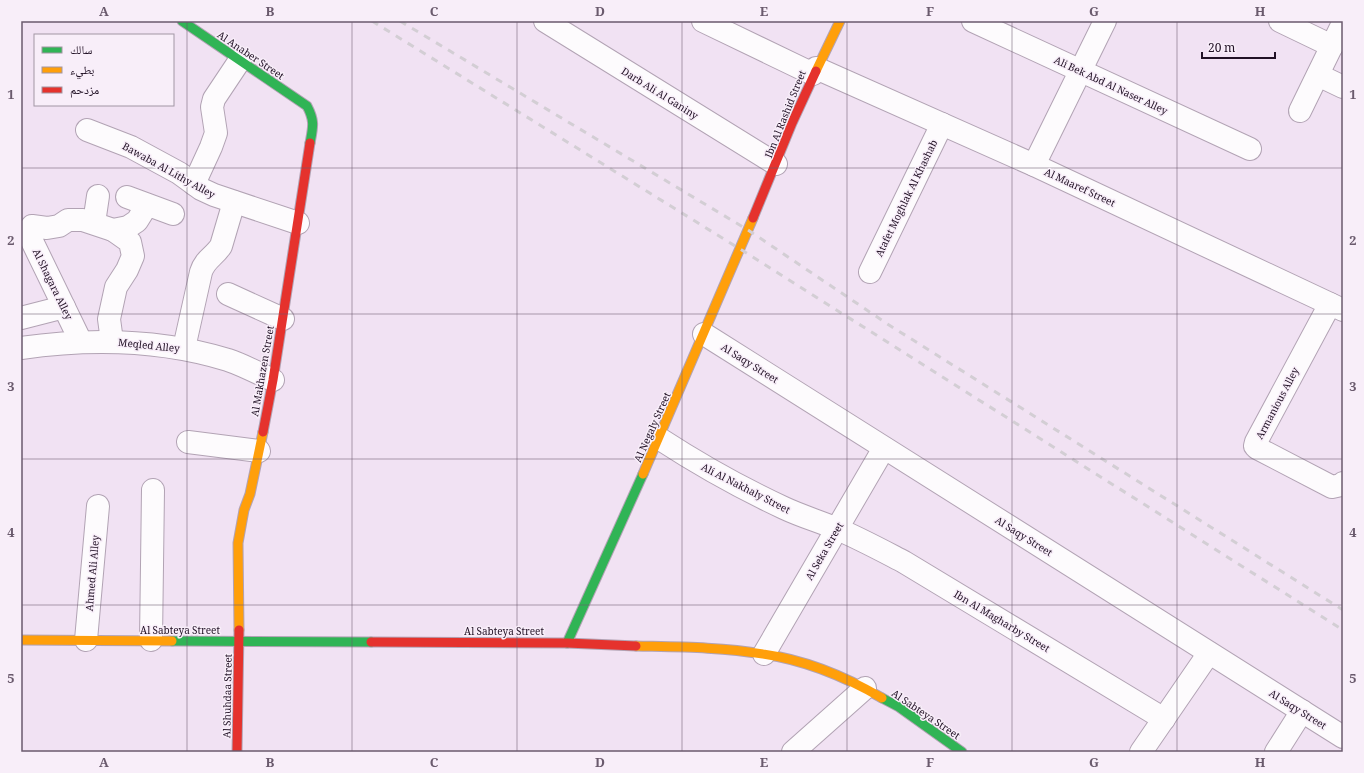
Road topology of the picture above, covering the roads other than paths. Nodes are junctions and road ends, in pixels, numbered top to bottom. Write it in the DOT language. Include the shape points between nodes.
graph roads {
  1 [pos="182,21"];
  2 [pos="545,21"];
  3 [pos="703,21"];
  4 [pos="840,21"];
  5 [pos="972,21"];
  6 [pos="1105,21"];
  7 [pos="1280,21"];
  8 [pos="1343,24"];
  9 [pos="1332,46"];
  10 [pos="240,60"];
  11 [pos="814,71"];
  12 [pos="1081,71"];
  13 [pos="1318,75"];
  14 [pos="1343,87"];
  15 [pos="308,106"];
  16 [pos="1300,111"];
  17 [pos="942,124"];
  18 [pos="87,130"];
  19 [pos="1250,149"];
  20 [pos="776,164"];
  21 [pos="1034,165"];
  22 [pos="194,184"];
  23 [pos="98,196"];
  24 [pos="127,197"];
  25 [pos="234,202"];
  26 [pos="148,205"];
  27 [pos="173,214"];
  28 [pos="754,218"];
  29 [pos="298,223"];
  30 [pos="104,226"];
  31 [pos="870,272"];
  32 [pos="228,294"];
  33 [pos="64,307"];
  34 [pos="1337,307"];
  35 [pos="21,318"];
  36 [pos="282,319"];
  37 [pos="704,334"];
  38 [pos="112,341"];
  39 [pos="81,342"];
  40 [pos="21,348"];
  41 [pos="184,348"];
  42 [pos="273,380"];
  43 [pos="660,439"];
  44 [pos="188,442"];
  45 [pos="884,448"];
  46 [pos="259,451"];
  47 [pos="1337,485"];
  48 [pos="153,490"];
  49 [pos="98,506"];
  50 [pos="836,529"];
  51 [pos="21,640"];
  52 [pos="86,640"];
  53 [pos="151,640"];
  54 [pos="239,641"];
  55 [pos="567,643"];
  56 [pos="1209,652"];
  57 [pos="764,654"];
  58 [pos="865,688"];
  59 [pos="1302,711"];
  60 [pos="1164,719"];
  61 [pos="1343,737"];
  62 [pos="958,751"];
  63 [pos="237,752"];
  64 [pos="793,752"];
  65 [pos="1141,752"];
  66 [pos="1276,752"];
  1 -- 10 [label="street, Al Anaber Street"];
  2 -- 20 [label="street, Darb Ali Al Ganiny"];
  3 -- 11 [label="street, Al Maaref Street"];
  4 -- 11 [label="street, Ibn Al Rashid Street"];
  5 -- 12 [label="street, Ali Bek Abd Al Naser Alley"];
  6 -- 12 [label="street"];
  7 -- 9 [label="street"];
  8 -- 9 [label="street"];
  9 -- 13 [label="street"];
  10 -- 15 [label="street, Al Anaber Street"];
  10 -- 22 [label="street" via="214,99 212,116 216,133"];
  11 -- 17 [label="street, Al Maaref Street"];
  11 -- 20 [label="street, Ibn Al Rashid Street"];
  12 -- 19 [label="street, Ali Bek Abd Al Naser Alley"];
  12 -- 21 [label="street"];
  13 -- 14 [label="street"];
  13 -- 16 [label="street"];
  15 -- 29 [label="street, Al Makhazen Street" via="314,125"];
  17 -- 21 [label="street, Al Maaref Street"];
  17 -- 31 [label="street, Atafet Moghlak Al Khashab"];
  18 -- 22 [label="street, Bawaba Al Lithy Alley" via="131,147"];
  20 -- 28 [label="street, Ibn Al Rashid Street"];
  21 -- 34 [label="street, Al Maaref Street"];
  22 -- 25 [label="street, Bawaba Al Lithy Alley"];
  23 -- 30 [label="street"];
  24 -- 26 [label="street"];
  25 -- 29 [label="street, Bawaba Al Lithy Alley"];
  25 -- 41 [label="street" via="221,246 203,265"];
  26 -- 27 [label="street"];
  26 -- 30 [label="street" via="137,221 128,227"];
  28 -- 37 [label="street, Al Negaly Street"];
  29 -- 36 [label="street, Al Makhazen Street"];
  30 -- 33 [label="street, Al Shagara Alley" via="83,220 68,220 59,226 32,226 29,230"];
  30 -- 38 [label="street" via="130,242 133,256 116,287 109,319"];
  32 -- 36 [label="street"];
  33 -- 35 [label="street"];
  33 -- 39 [label="street, Al Shagara Alley"];
  34 -- 47 [label="street, Armanious Alley" via="1255,446"];
  36 -- 42 [label="street, Al Makhazen Street"];
  37 -- 43 [label="street, Al Negaly Street"];
  37 -- 45 [label="street, Al Saqy Street"];
  38 -- 39 [label="street, Meqled Alley"];
  38 -- 41 [label="street, Meqled Alley"];
  39 -- 40 [label="street, Meqled Alley"];
  41 -- 42 [label="street, Meqled Alley" via="229,361"];
  42 -- 46 [label="street, Al Makhazen Street"];
  43 -- 50 [label="street, Ali Al Nakhaly Street" via="741,488"];
  43 -- 55 [label="street, Al Negaly Street"];
  44 -- 46 [label="street"];
  45 -- 50 [label="street, Al Seka Street"];
  45 -- 56 [label="street, Al Saqy Street"];
  46 -- 54 [label="street, Al Makhazen Street" via="238,543"];
  48 -- 53 [label="street"];
  49 -- 52 [label="street, Ahmed Ali Alley"];
  50 -- 57 [label="street, Al Seka Street"];
  50 -- 60 [label="street, Ibn Al Magharby Street" via="904,562"];
  51 -- 52 [label="street, Al Sabteya Street"];
  52 -- 53 [label="street, Al Sabteya Street"];
  53 -- 54 [label="street, Al Sabteya Street"];
  54 -- 55 [label="street, Al Sabteya Street"];
  54 -- 63 [label="street, Al Shuhdaa Street"];
  55 -- 57 [label="street, Al Sabteya Street" via="722,649"];
  56 -- 59 [label="street, Al Saqy Street"];
  56 -- 60 [label="street"];
  57 -- 58 [label="street, Al Sabteya Street" via="823,670"];
  58 -- 62 [label="street, Al Sabteya Street" via="899,707"];
  58 -- 64 [label="street"];
  59 -- 61 [label="street, Al Saqy Street"];
  59 -- 66 [label="street"];
  60 -- 65 [label="street"];
}
